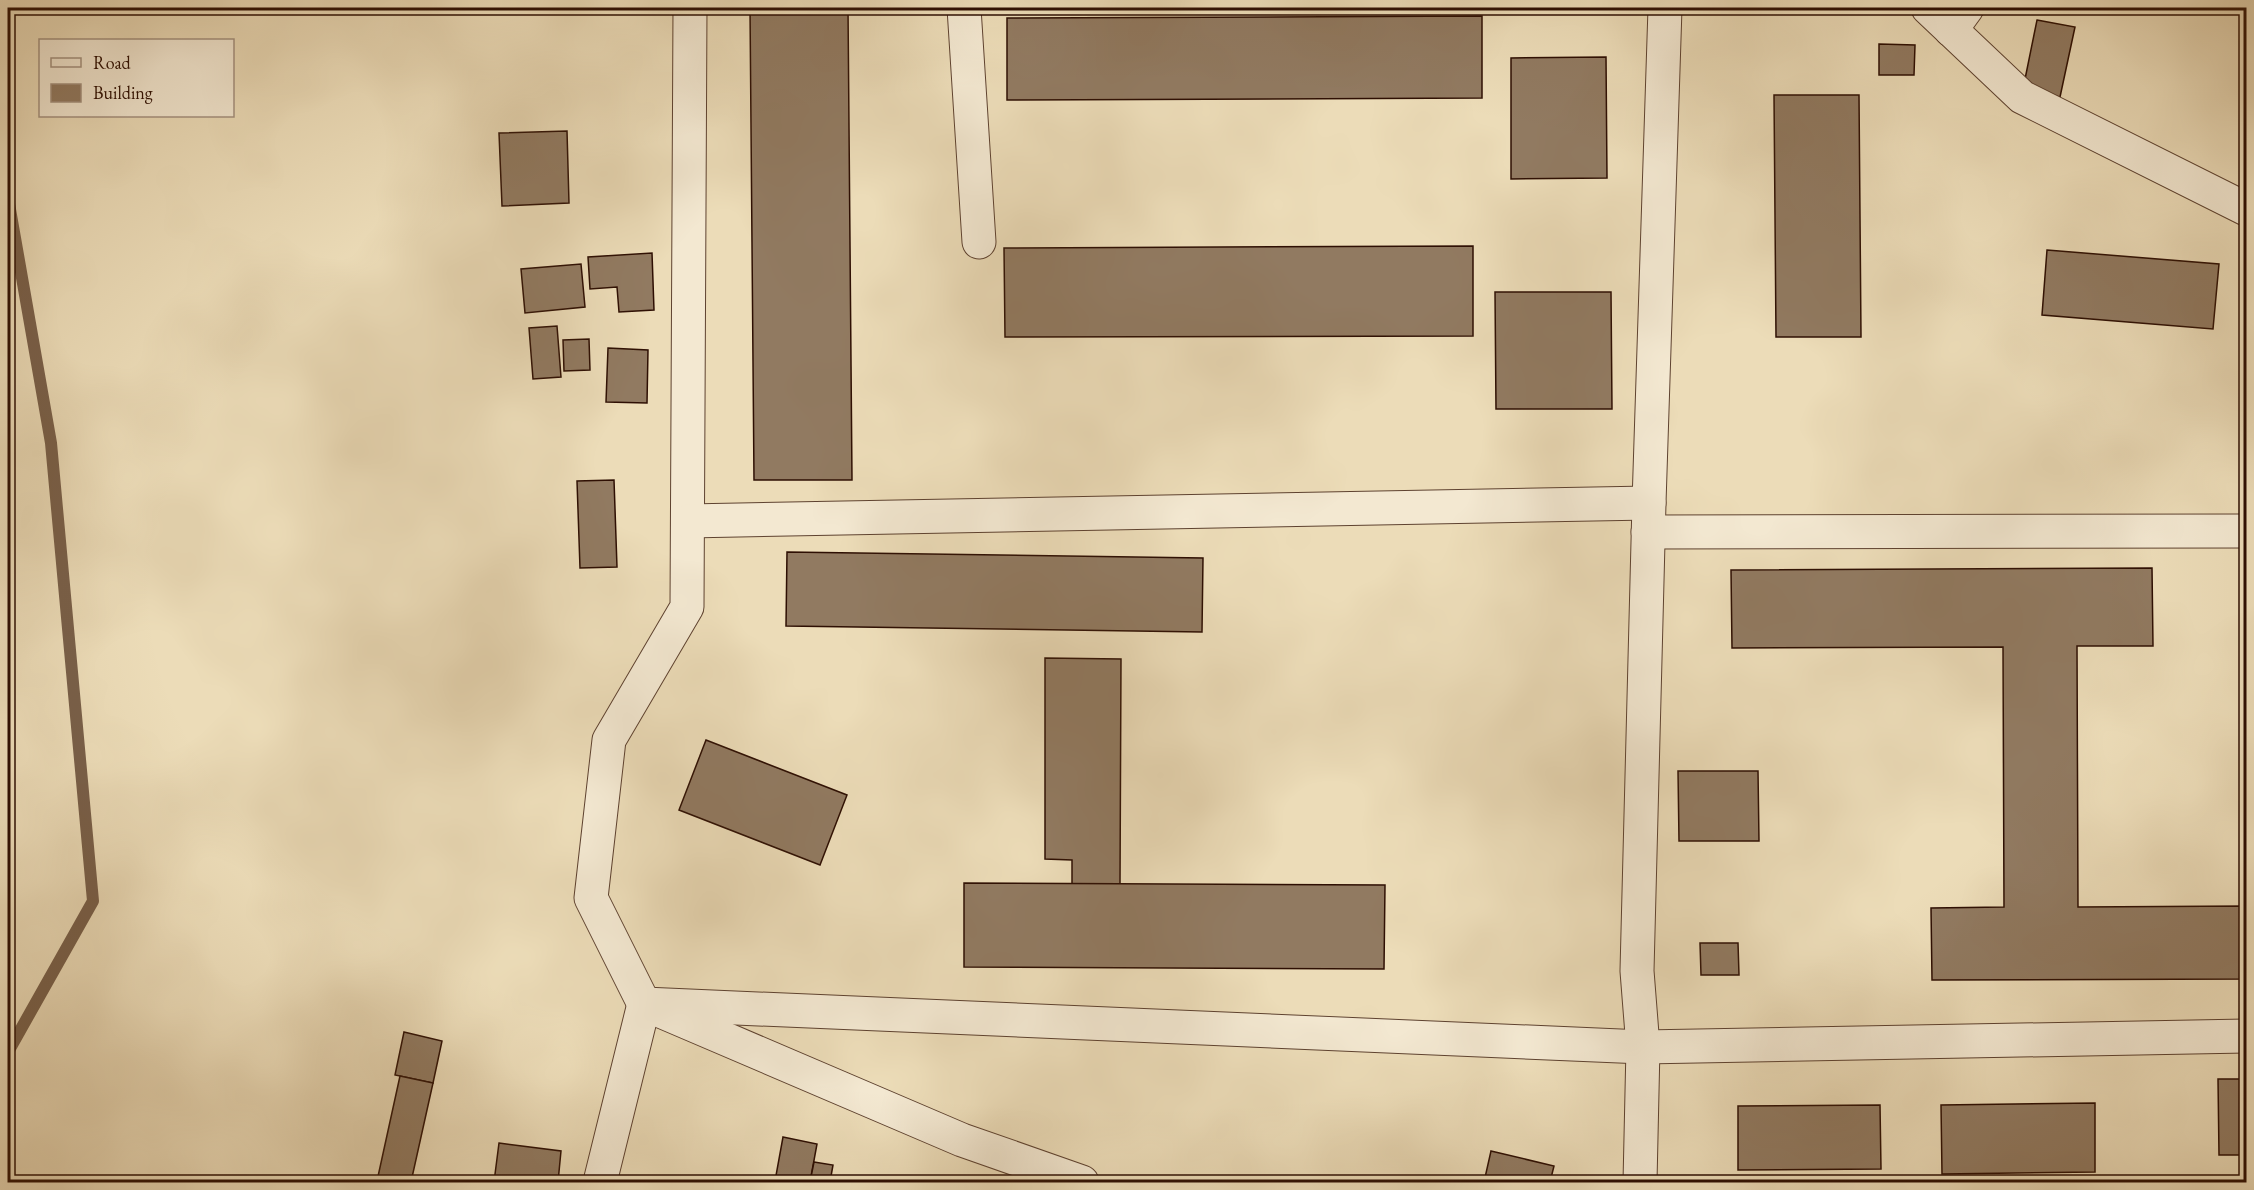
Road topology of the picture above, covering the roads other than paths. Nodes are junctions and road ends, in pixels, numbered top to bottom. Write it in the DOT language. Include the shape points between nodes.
graph roads {
  1 [pos="690,8"];
  2 [pos="964,8"];
  3 [pos="1665,8"];
  4 [pos="1928,8"];
  5 [pos="1959,19"];
  6 [pos="2247,209"];
  7 [pos="979,242"];
  8 [pos="1648,518"];
  9 [pos="688,521"];
  10 [pos="2247,531"];
  11 [pos="644,1004"];
  12 [pos="2247,1036"];
  13 [pos="1643,1047"];
  14 [pos="1073,1181"];
  15 [pos="600,1182"];
  16 [pos="1640,1182"];
  1 -- 9 [label="street"];
  2 -- 7 [label="street"];
  3 -- 8 [label="street"];
  4 -- 5 [label="street"];
  5 -- 6 [label="street" via="2022,97"];
  8 -- 9 [label="street"];
  8 -- 10 [label="street"];
  8 -- 13 [label="street" via="1637,971"];
  9 -- 11 [label="street" via="687,607 609,740 591,898"];
  11 -- 13 [label="street"];
  11 -- 14 [label="street" via="962,1140"];
  11 -- 15 [label="street"];
  12 -- 13 [label="street"];
  13 -- 16 [label="street"];
}
